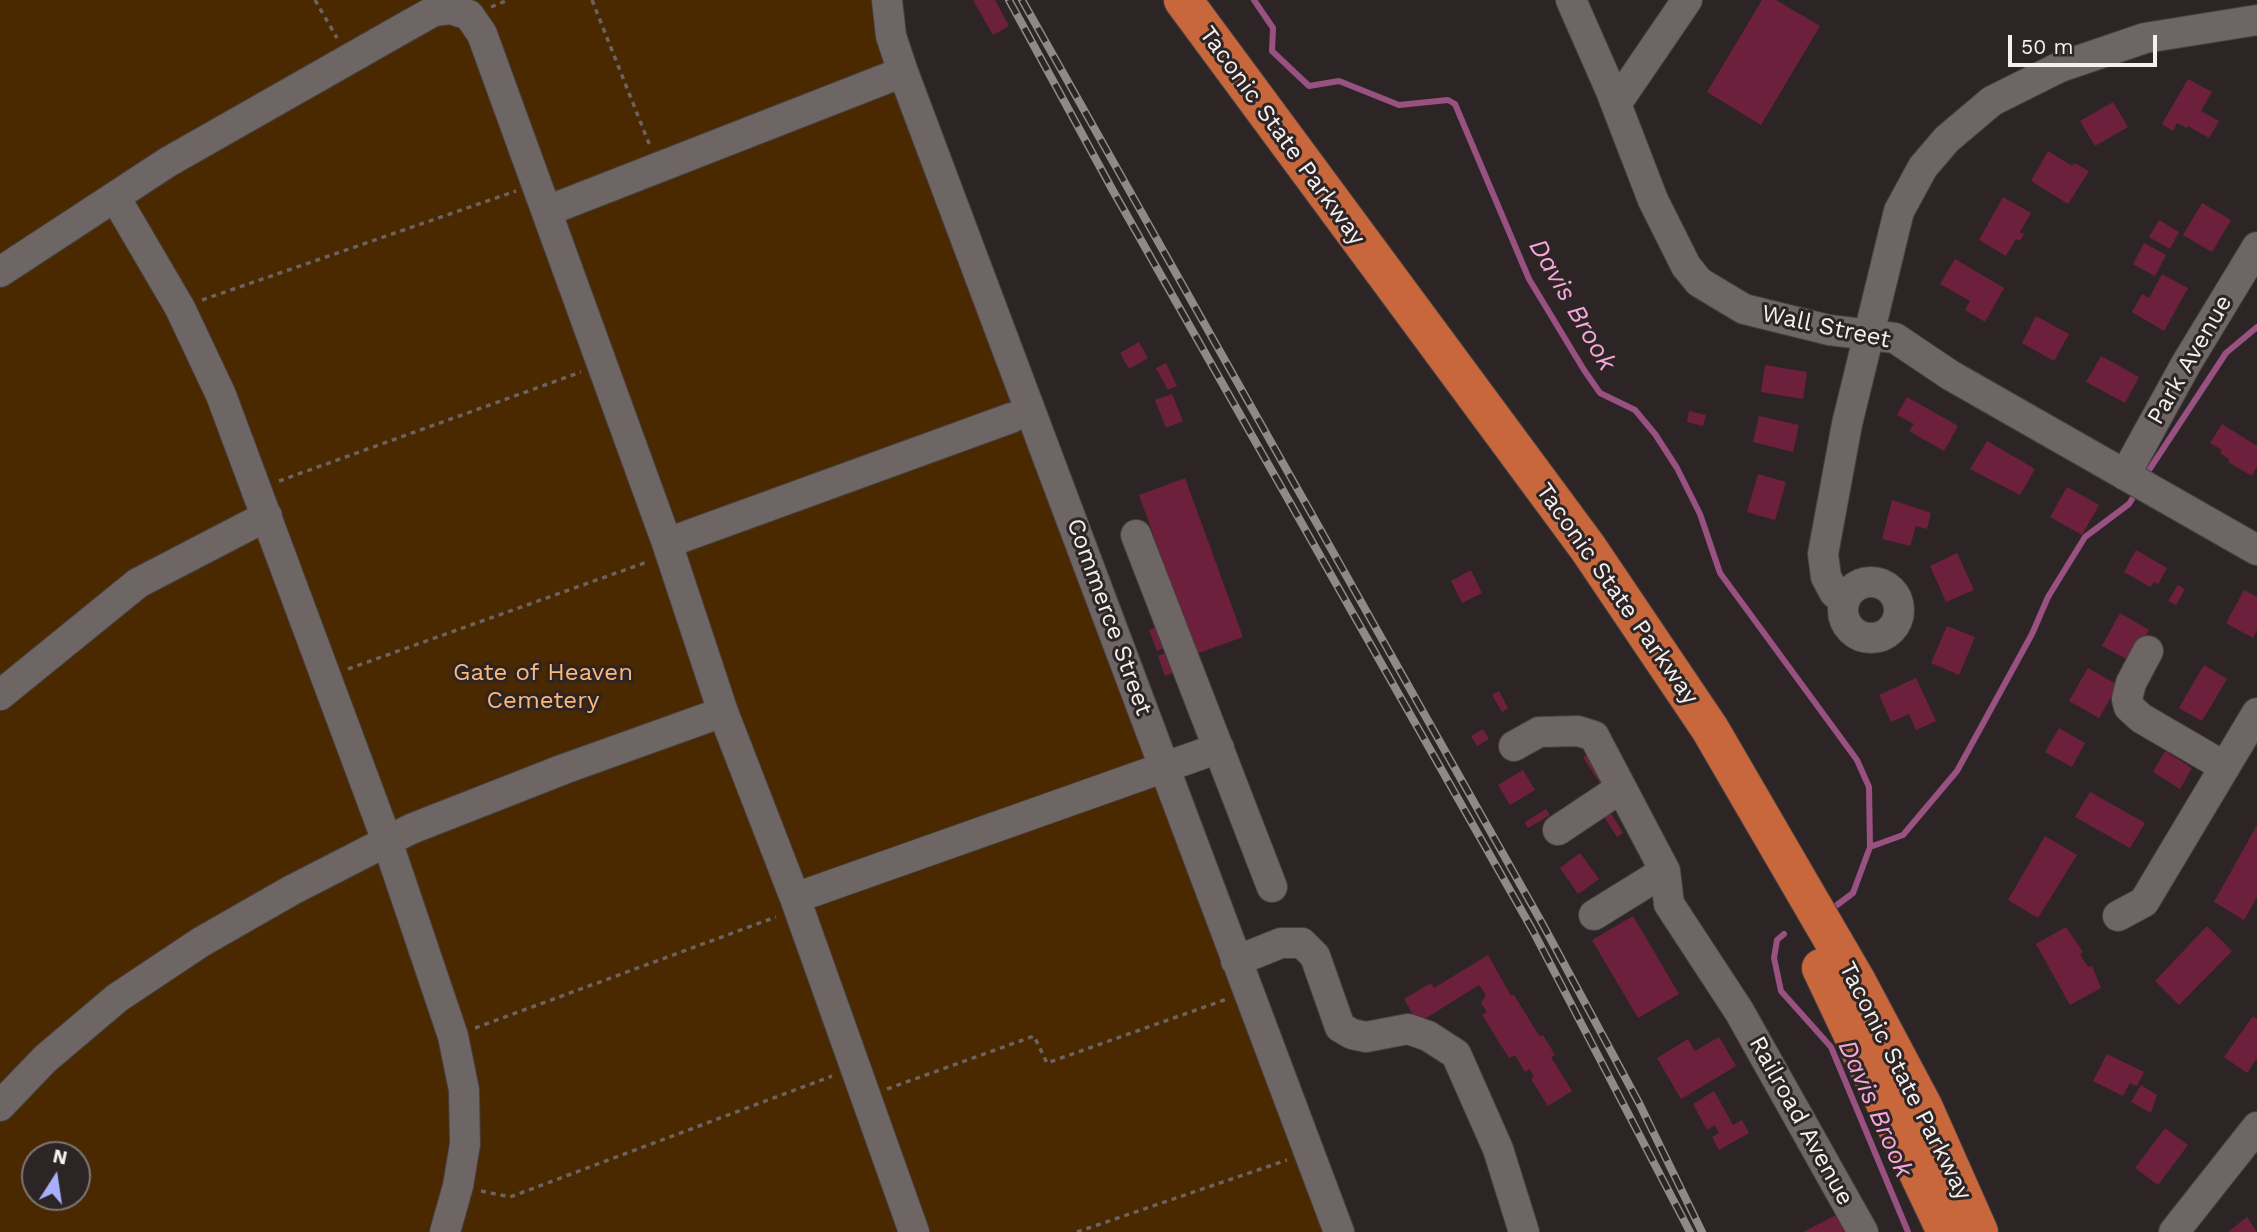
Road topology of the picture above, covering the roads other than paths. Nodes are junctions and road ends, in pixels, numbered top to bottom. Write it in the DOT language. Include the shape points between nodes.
graph roads {
  1 [pos="887,0"];
  2 [pos="1158,0"];
  3 [pos="1183,0"];
  4 [pos="1571,0"];
  5 [pos="1687,0"];
  6 [pos="2254,21"];
  7 [pos="903,72"];
  8 [pos="1616,104"];
  9 [pos="115,197"];
  10 [pos="547,211"];
  11 [pos="2257,247"];
  12 [pos="0,272"];
  13 [pos="1868,333"];
  14 [pos="1011,418"];
  15 [pos="2124,475"];
  16 [pos="262,503"];
  17 [pos="1136,535"];
  18 [pos="668,548"];
  19 [pos="2257,550"];
  20 [pos="1844,601"];
  21 [pos="2148,651"];
  22 [pos="0,695"];
  23 [pos="723,712"];
  24 [pos="2257,713"];
  25 [pos="1514,746"];
  26 [pos="1219,748"];
  27 [pos="2225,767"];
  28 [pos="1164,768"];
  29 [pos="1621,788"];
  30 [pos="1558,830"];
  31 [pos="387,841"];
  32 [pos="1665,871"];
  33 [pos="1272,887"];
  34 [pos="797,903"];
  35 [pos="1594,915"];
  36 [pos="2118,916"];
  37 [pos="1236,961"];
  38 [pos="0,1106"];
  39 [pos="2256,1132"];
  40 [pos="445,1232"];
  41 [pos="914,1232"];
  42 [pos="1339,1232"];
  43 [pos="1524,1232"];
  44 [pos="1863,1232"];
  45 [pos="1945,1232"];
  46 [pos="1979,1232"];
  47 [pos="2174,1232"];
  1 -- 7 [label="street, Commerce Street" via="891,36"];
  2 -- 45 [label="highway, Taconic State Parkway" via="1577,568 1658,687 1735,810 1805,936"];
  3 -- 46 [label="highway, Taconic State Parkway" via="1588,548 1704,718 1856,980 1924,1108"];
  4 -- 8 [label="street, Wall Street"];
  5 -- 8 [label="street"];
  6 -- 13 [label="street" via="2145,38 2060,67 1992,101 1947,139 1910,188 1899,211"];
  7 -- 10 [label="street"];
  7 -- 28 [label="street, Commerce Street"];
  8 -- 13 [label="street, Wall Street" via="1653,200 1686,266 1699,282 1744,309 1829,330"];
  9 -- 10 [label="street" via="348,58 434,12 451,9 469,15 482,34"];
  9 -- 12 [label="street"];
  9 -- 16 [label="street" via="180,308"];
  10 -- 18 [label="street"];
  11 -- 15 [label="street, Park Avenue"];
  13 -- 15 [label="street, Wall Street" via="1895,338 1950,375"];
  13 -- 20 [label="street" via="1823,554 1826,577"];
  14 -- 18 [label="street"];
  15 -- 19 [label="street, Wall Street"];
  16 -- 22 [label="street" via="138,583"];
  16 -- 31 [label="street"];
  17 -- 26 [label="street"];
  18 -- 23 [label="street"];
  21 -- 27 [label="street" via="2131,683 2129,707"];
  23 -- 31 [label="street" via="551,774"];
  23 -- 34 [label="street"];
  24 -- 27 [label="street"];
  25 -- 29 [label="street, Railroad Avenue" via="1539,732 1578,731 1594,736"];
  26 -- 28 [label="street"];
  26 -- 33 [label="street"];
  27 -- 36 [label="street" via="2144,902"];
  28 -- 34 [label="street"];
  28 -- 37 [label="street, Commerce Street"];
  29 -- 30 [label="street"];
  29 -- 32 [label="street, Railroad Avenue"];
  31 -- 38 [label="street" via="160,967 54,1051"];
  31 -- 40 [label="street" via="453,1036 464,1090 465,1144"];
  32 -- 35 [label="street"];
  32 -- 44 [label="street, Railroad Avenue" via="1670,904 1739,1011"];
  34 -- 41 [label="street"];
  37 -- 42 [label="street, Commerce Street"];
  37 -- 43 [label="street" via="1281,943 1302,943 1315,956 1340,1027 1366,1037 1408,1029 1456,1054 1498,1149"];
  39 -- 47 [label="street"];
}
